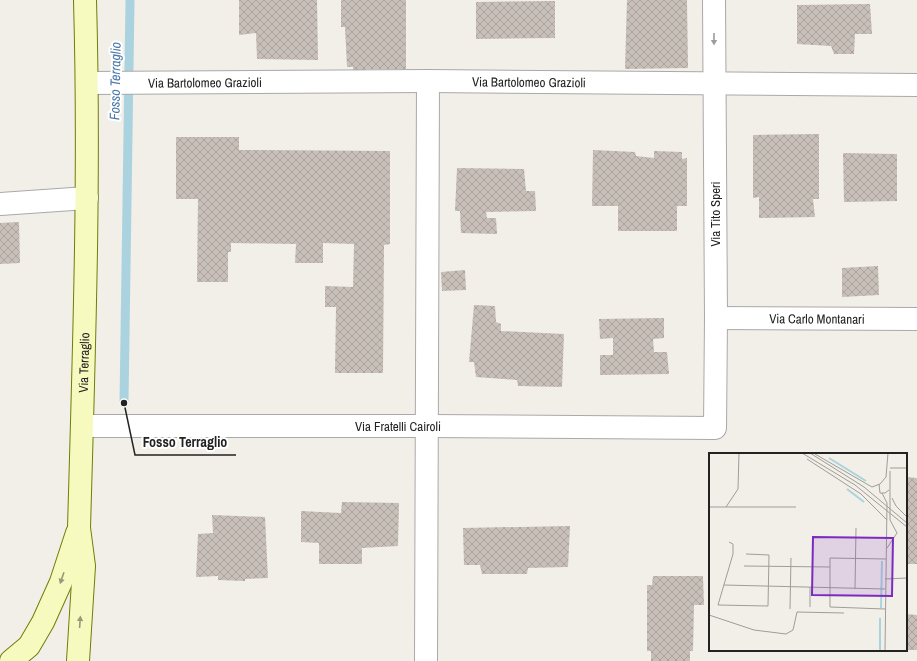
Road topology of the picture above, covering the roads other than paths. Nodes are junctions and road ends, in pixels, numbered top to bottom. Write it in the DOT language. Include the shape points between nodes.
graph roads {
  1 [pos="85,0"];
  2 [pos="714,0"];
  3 [pos="428,81"];
  4 [pos="96,82"];
  5 [pos="714,83"];
  6 [pos="917,85"];
  7 [pos="87,198"];
  8 [pos="0,204"];
  9 [pos="716,318"];
  10 [pos="917,319"];
  11 [pos="82,426"];
  12 [pos="427,426"];
  13 [pos="715,428"];
  14 [pos="79,528"];
  15 [pos="11,661"];
  16 [pos="78,661"];
  17 [pos="426,661"];
  1 -- 4 [label="main road, Via Terraglio"];
  2 -- 5 [label="street, Via Tito Speri, one-way"];
  3 -- 4 [label="street, Via Bartolomeo Grazioli"];
  3 -- 5 [label="street, Via Bartolomeo Grazioli"];
  3 -- 12 [label="street"];
  4 -- 7 [label="main road, Via Terraglio"];
  5 -- 6 [label="street, Via Bartolomeo Grazioli"];
  5 -- 9 [label="street, Via Tito Speri"];
  7 -- 8 [label="street"];
  7 -- 11 [label="main road, Via Terraglio"];
  9 -- 10 [label="street, Via Carlo Montanari"];
  9 -- 13 [label="street, Via Tito Speri"];
  11 -- 12 [label="street, Via Fratelli Cairoli"];
  11 -- 14 [label="main road, Via Terraglio"];
  12 -- 13 [label="street, Via Fratelli Cairoli"];
  12 -- 17 [label="street"];
  14 -- 15 [label="main road, Via Terraglio, one-way" via="61,582 43,622 30,646"];
  16 -- 14 [label="main road, Via Terraglio, one-way" via="84,566"];
}
